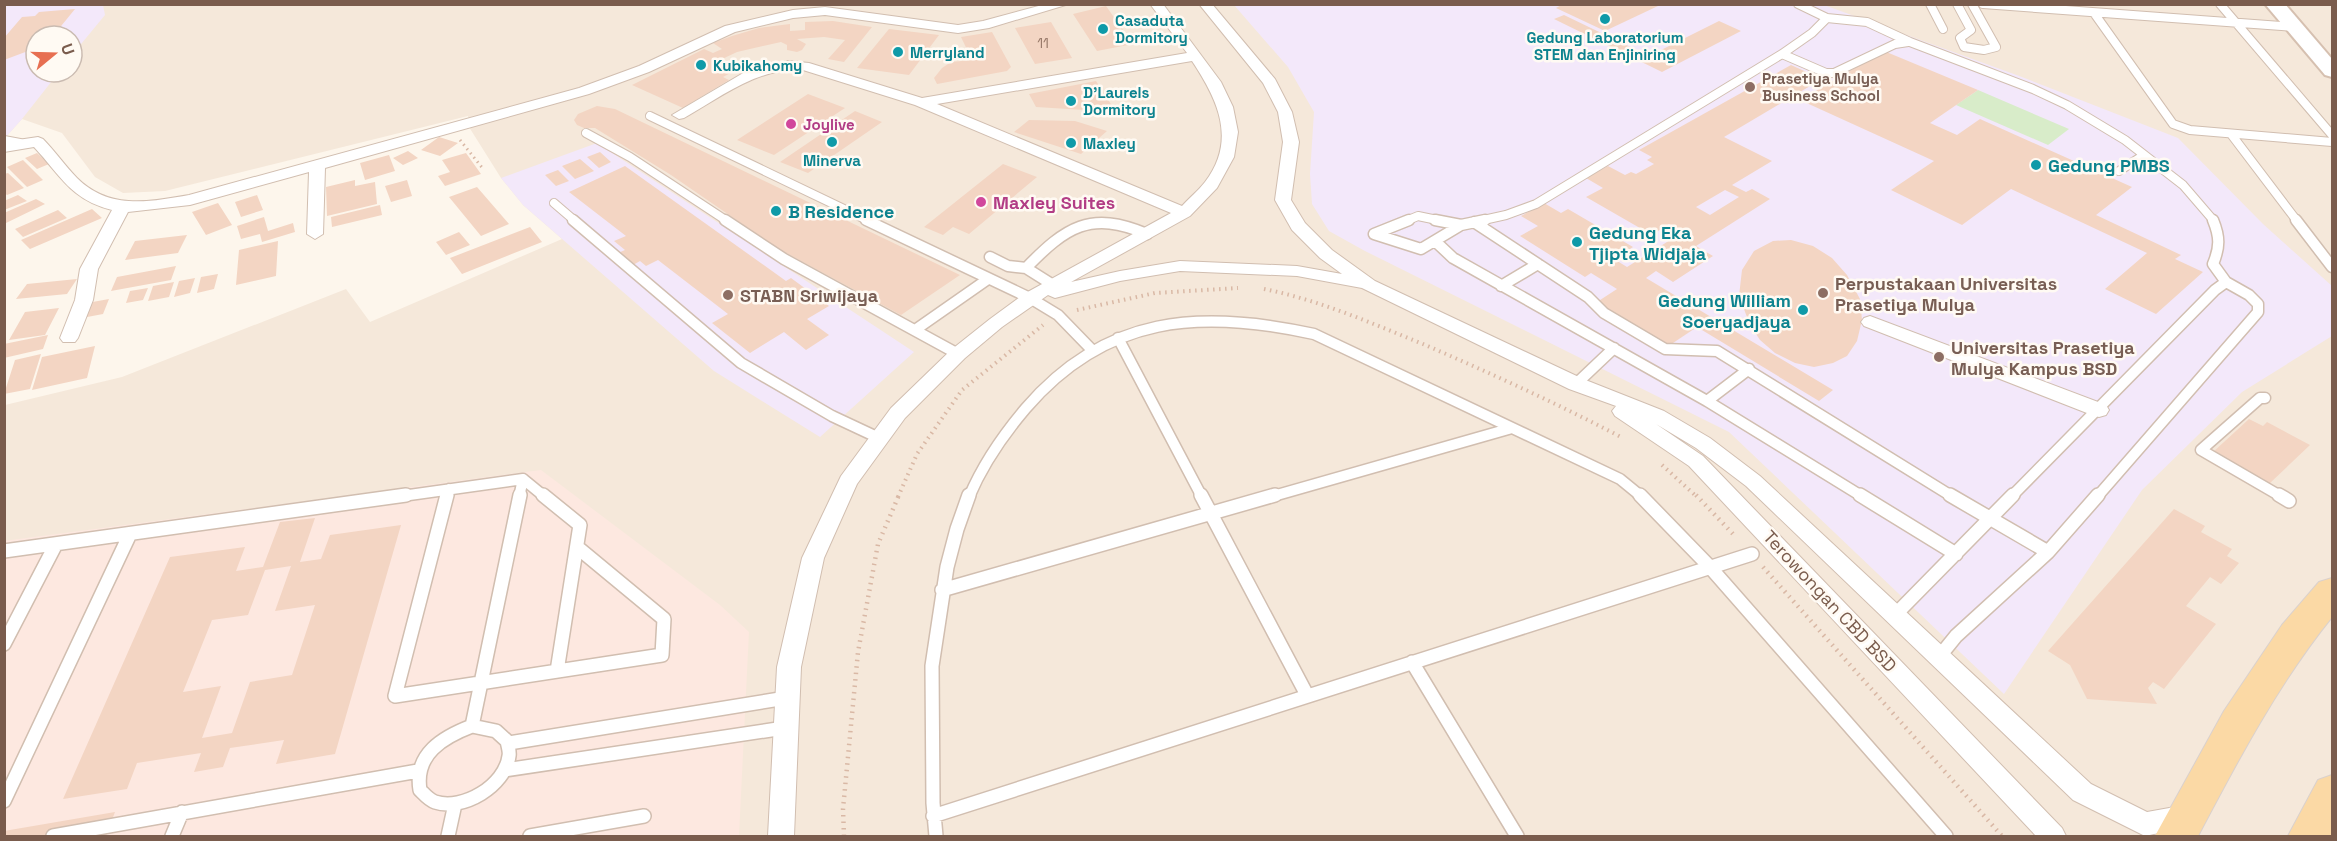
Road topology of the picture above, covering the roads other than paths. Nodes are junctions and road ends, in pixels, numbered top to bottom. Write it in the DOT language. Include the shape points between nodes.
graph roads {
  1 [pos="1064,4"];
  2 [pos="1156,4"];
  3 [pos="1205,4"];
  4 [pos="1798,4"];
  5 [pos="1930,4"];
  6 [pos="1957,4"];
  7 [pos="1972,4"];
  8 [pos="1983,4"];
  9 [pos="2220,4"];
  10 [pos="2274,4"];
  11 [pos="2001,5"];
  12 [pos="2094,13"];
  13 [pos="1827,18"];
  14 [pos="2236,23"];
  15 [pos="2294,27"];
  16 [pos="1943,29"];
  17 [pos="1910,42"];
  18 [pos="1782,54"];
  19 [pos="1195,56"];
  20 [pos="2332,71"];
  21 [pos="920,102"];
  22 [pos="679,115"];
  23 [pos="650,116"];
  24 [pos="586,133"];
  25 [pos="2231,134"];
  26 [pos="2332,135"];
  27 [pos="2332,142"];
  28 [pos="10,143"];
  29 [pos="2144,155"];
  30 [pos="317,165"];
  31 [pos="2119,171"];
  32 [pos="554,203"];
  33 [pos="122,207"];
  34 [pos="1184,213"];
  35 [pos="1474,222"];
  36 [pos="1461,225"];
  37 [pos="315,234"];
  38 [pos="1146,234"];
  39 [pos="1436,242"];
  40 [pos="990,257"];
  41 [pos="1539,264"];
  42 [pos="2332,267"];
  43 [pos="1026,268"];
  44 [pos="988,279"];
  45 [pos="2226,282"];
  46 [pos="1053,285"];
  47 [pos="1369,285"];
  48 [pos="1501,286"];
  49 [pos="1030,298"];
  50 [pos="1870,322"];
  51 [pos="915,330"];
  52 [pos="69,338"];
  53 [pos="1119,338"];
  54 [pos="1614,348"];
  55 [pos="1092,350"];
  56 [pos="958,354"];
  57 [pos="1749,369"];
  58 [pos="1581,386"];
  59 [pos="2265,398"];
  60 [pos="1707,401"];
  61 [pos="2099,410"];
  62 [pos="1512,428"];
  63 [pos="879,438"];
  64 [pos="524,479"];
  65 [pos="449,489"];
  66 [pos="2289,501"];
  67 [pos="1211,514"];
  68 [pos="1990,520"];
  69 [pos="130,534"];
  70 [pos="56,544"];
  71 [pos="577,547"];
  72 [pos="4,551"];
  73 [pos="2048,552"];
  74 [pos="1752,554"];
  75 [pos="1956,554"];
  76 [pos="1709,566"];
  77 [pos="942,590"];
  78 [pos="2332,592"];
  79 [pos="1895,615"];
  80 [pos="4,644"];
  81 [pos="1939,657"];
  82 [pos="1412,662"];
  83 [pos="557,671"];
  84 [pos="481,683"];
  85 [pos="1307,695"];
  86 [pos="786,698"];
  87 [pos="472,726"];
  88 [pos="784,728"];
  89 [pos="509,743"];
  90 [pos="505,770"];
  91 [pos="418,771"];
  92 [pos="2332,793"];
  93 [pos="4,801"];
  94 [pos="455,804"];
  95 [pos="182,812"];
  96 [pos="644,816"];
  97 [pos="933,816"];
  98 [pos="2181,827"];
  99 [pos="550,835"];
  100 [pos="53,837"];
  101 [pos="172,837"];
  102 [pos="448,837"];
  103 [pos="530,837"];
  104 [pos="781,837"];
  105 [pos="936,837"];
  106 [pos="1517,837"];
  107 [pos="1946,837"];
  108 [pos="2053,837"];
  109 [pos="2309,837"];
  1 -- 30 [label="street" via="958,29 825,11 766,19 700,41 610,82"];
  2 -- 19 [label="street"];
  3 -- 47 [label="street" via="1270,82 1285,112 1291,142 1283,200 1298,226 1326,254"];
  4 -- 13 [label="lane"];
  5 -- 16 [label="lane"];
  6 -- 7 [label="lane" via="1971,30 1960,38 1964,47 1993,50 1996,47"];
  8 -- 11 [label="lane"];
  9 -- 14 [label="lane"];
  10 -- 15 [label="main road"];
  11 -- 12 [label="lane"];
  12 -- 14 [label="lane"];
  12 -- 25 [label="lane" via="2173,124 2190,130"];
  13 -- 17 [label="lane" via="1867,22"];
  13 -- 18 [label="lane"];
  14 -- 15 [label="lane"];
  14 -- 26 [label="lane"];
  15 -- 20 [label="main road"];
  17 -- 18 [label="lane" via="1895,44 1834,73"];
  17 -- 29 [label="lane" via="2034,89 2067,105"];
  18 -- 35 [label="lane" via="1536,204"];
  19 -- 21 [label="street"];
  19 -- 34 [label="street" via="1219,90 1230,117 1230,145 1206,194"];
  21 -- 22 [label="street" via="804,66 788,65 755,72"];
  21 -- 34 [label="street"];
  23 -- 44 [label="lane"];
  24 -- 51 [label="lane" via="630,157 784,259"];
  25 -- 27 [label="lane"];
  25 -- 42 [label="lane"];
  28 -- 33 [label="street" via="38,142 78,188 96,200"];
  29 -- 31 [label="lane"];
  29 -- 45 [label="lane" via="2183,185 2213,219 2220,236 2213,264"];
  30 -- 33 [label="street" via="190,200 142,208"];
  30 -- 37 [label="street"];
  32 -- 63 [label="lane" via="741,363 832,416"];
  33 -- 52 [label="street" via="88,269 84,300"];
  34 -- 38 [label="street"];
  35 -- 36 [label="lane"];
  35 -- 41 [label="lane"];
  36 -- 39 [label="lane"];
  36 -- 39 [label="lane" via="1419,216 1374,234 1417,250"];
  38 -- 43 [label="lane" via="1109,220 1089,222 1042,250"];
  38 -- 46 [label="street"];
  39 -- 48 [label="lane" via="1453,258"];
  40 -- 43 [label="lane" via="1008,266"];
  41 -- 48 [label="lane"];
  41 -- 57 [label="lane" via="1588,297 1604,313 1665,350 1717,351"];
  43 -- 46 [label="lane"];
  44 -- 49 [label="lane"];
  44 -- 51 [label="lane"];
  45 -- 61 [label="lane"];
  45 -- 73 [label="lane" via="2249,295 2258,304 2258,312"];
  46 -- 49 [label="street"];
  47 -- 49 [label="street" via="1297,271 1180,266"];
  47 -- 58 [label="street"];
  48 -- 54 [label="lane"];
  49 -- 55 [label="lane" via="1058,315"];
  49 -- 56 [label="street"];
  50 -- 61 [label="street"];
  51 -- 56 [label="lane"];
  53 -- 55 [label="lane"];
  53 -- 62 [label="lane" via="1152,328 1206,321 1267,324 1314,334"];
  53 -- 67 [label="lane"];
  54 -- 58 [label="lane"];
  54 -- 60 [label="lane"];
  55 -- 77 [label="lane" via="1060,374 1023,412 983,468 964,510"];
  56 -- 63 [label="street" via="898,413"];
  57 -- 60 [label="lane"];
  57 -- 68 [label="lane"];
  58 -- 79 [label="street" via="1647,411 1702,443 1754,481"];
  58 -- 108 [label="street, Terowongan CBD BSD" via="1696,461"];
  59 -- 66 [label="lane" via="2260,398 2201,450"];
  60 -- 75 [label="lane"];
  61 -- 68 [label="lane"];
  62 -- 67 [label="lane"];
  62 -- 76 [label="lane" via="1620,479 1648,502"];
  63 -- 86 [label="street" via="848,481 813,558"];
  64 -- 65 [label="lane"];
  64 -- 71 [label="lane" via="580,525"];
  64 -- 84 [label="lane"];
  65 -- 69 [label="lane"];
  65 -- 84 [label="lane" via="395,696"];
  67 -- 77 [label="lane"];
  67 -- 85 [label="lane"];
  68 -- 73 [label="lane"];
  68 -- 75 [label="lane"];
  69 -- 70 [label="lane"];
  69 -- 93 [label="lane"];
  70 -- 72 [label="lane"];
  70 -- 80 [label="lane"];
  71 -- 83 [label="lane"];
  71 -- 83 [label="lane" via="664,619 662,655"];
  73 -- 81 [label="lane" via="1956,636"];
  74 -- 76 [label="lane"];
  75 -- 79 [label="lane"];
  76 -- 82 [label="lane"];
  76 -- 107 [label="lane"];
  77 -- 97 [label="lane" via="931,667"];
  78 -- 98 [label="main road" via="2295,636 2238,723"];
  79 -- 81 [label="street"];
  81 -- 98 [label="street" via="2082,792 2145,824"];
  82 -- 85 [label="lane"];
  82 -- 106 [label="lane"];
  83 -- 84 [label="lane"];
  84 -- 87 [label="lane"];
  85 -- 97 [label="lane"];
  86 -- 88 [label="street"];
  86 -- 89 [label="lane"];
  87 -- 89 [label="lane" via="489,727 502,733"];
  87 -- 91 [label="lane" via="449,735 429,751"];
  88 -- 90 [label="lane"];
  88 -- 104 [label="street"];
  89 -- 90 [label="lane"];
  90 -- 94 [label="lane" via="475,798"];
  91 -- 94 [label="lane" via="420,790 433,802"];
  91 -- 95 [label="lane"];
  92 -- 109 [label="main road"];
  94 -- 102 [label="lane"];
  95 -- 100 [label="lane"];
  95 -- 101 [label="lane"];
  96 -- 99 [label="lane"];
  97 -- 105 [label="lane"];
  99 -- 103 [label="lane"];
}
